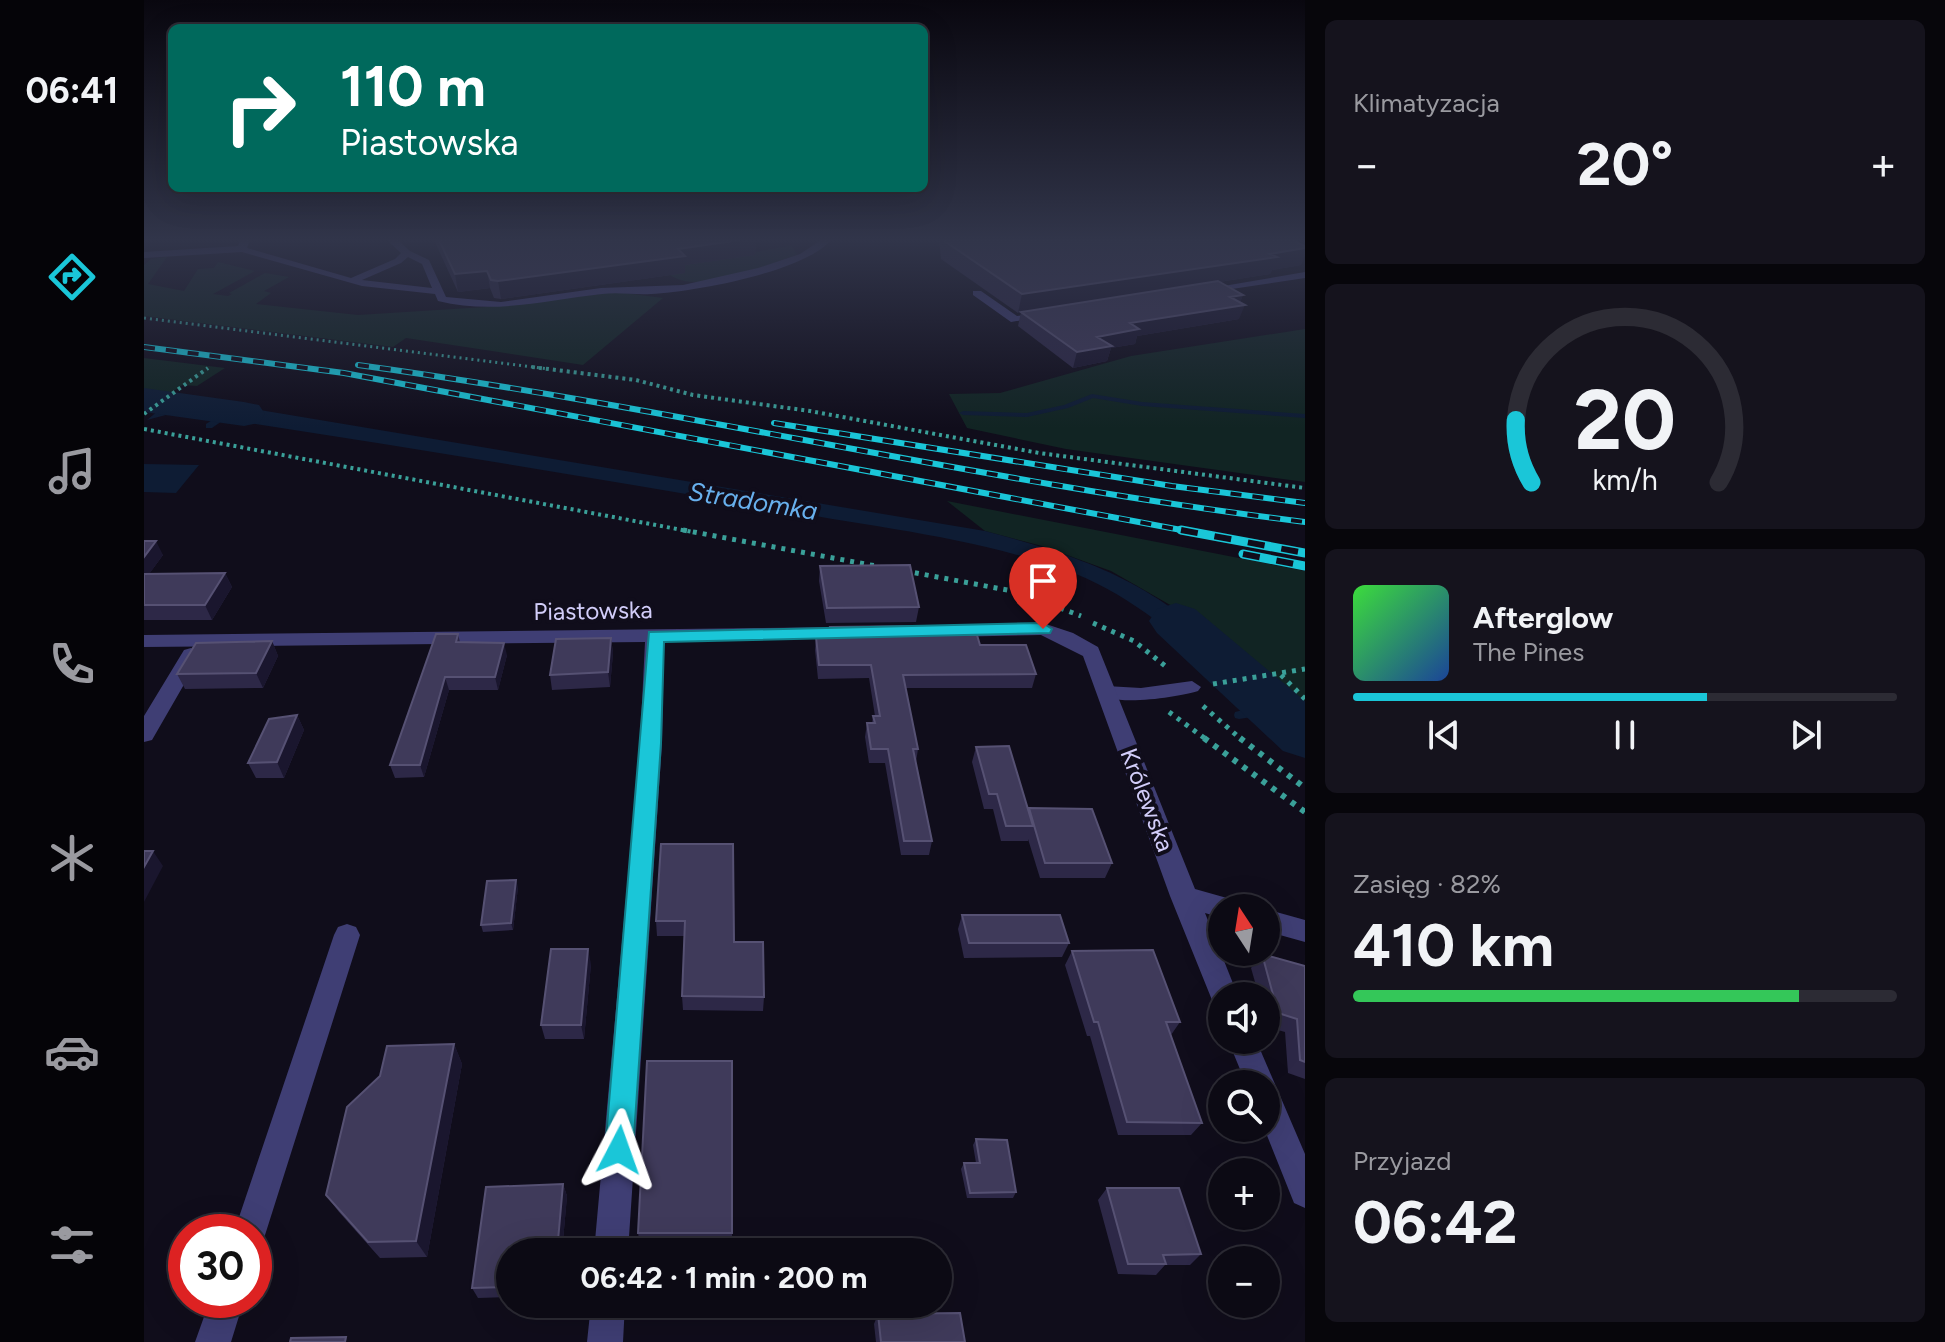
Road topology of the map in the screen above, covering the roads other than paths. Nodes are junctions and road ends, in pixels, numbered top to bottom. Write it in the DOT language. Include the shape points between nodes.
graph roads {
  1 [pos="464,303"];
  2 [pos="500,303"];
  3 [pos="991,303"];
  4 [pos="1061,313"];
  5 [pos="1043,629"];
  6 [pos="655,636"];
  7 [pos="200,640"];
  8 [pos="144,641"];
  9 [pos="1190,688"];
  10 [pos="1106,692"];
  11 [pos="144,734"];
  12 [pos="1183,896"];
  13 [pos="1208,903"];
  14 [pos="1280,924"];
  15 [pos="1305,931"];
  16 [pos="347,935"];
  17 [pos="1218,982"];
  18 [pos="1280,1131"];
  19 [pos="1305,1192"];
  20 [pos="256,1214"];
  21 [pos="612,1238"];
  22 [pos="221,1318"];
  23 [pos="607,1318"];
  24 [pos="213,1342"];
  25 [pos="605,1342"];
  1 -- 2 [label="lane"];
  3 -- 4 [label="lane" via="1015,320"];
  5 -- 6 [label="street, Piastowska"];
  5 -- 10 [label="street, Królewska" via="1091,652"];
  6 -- 7 [label="street, Piastowska"];
  6 -- 21 [label="street"];
  7 -- 8 [label="street, Piastowska"];
  7 -- 11 [label="street"];
  9 -- 10 [label="lane"];
  10 -- 12 [label="street, Królewska"];
  12 -- 13 [label="street"];
  12 -- 17 [label="street, Królewska"];
  14 -- 15 [label="street"];
  16 -- 20 [label="street"];
  18 -- 19 [label="street"];
  22 -- 24 [label="street"];
  23 -- 25 [label="street"];
}
